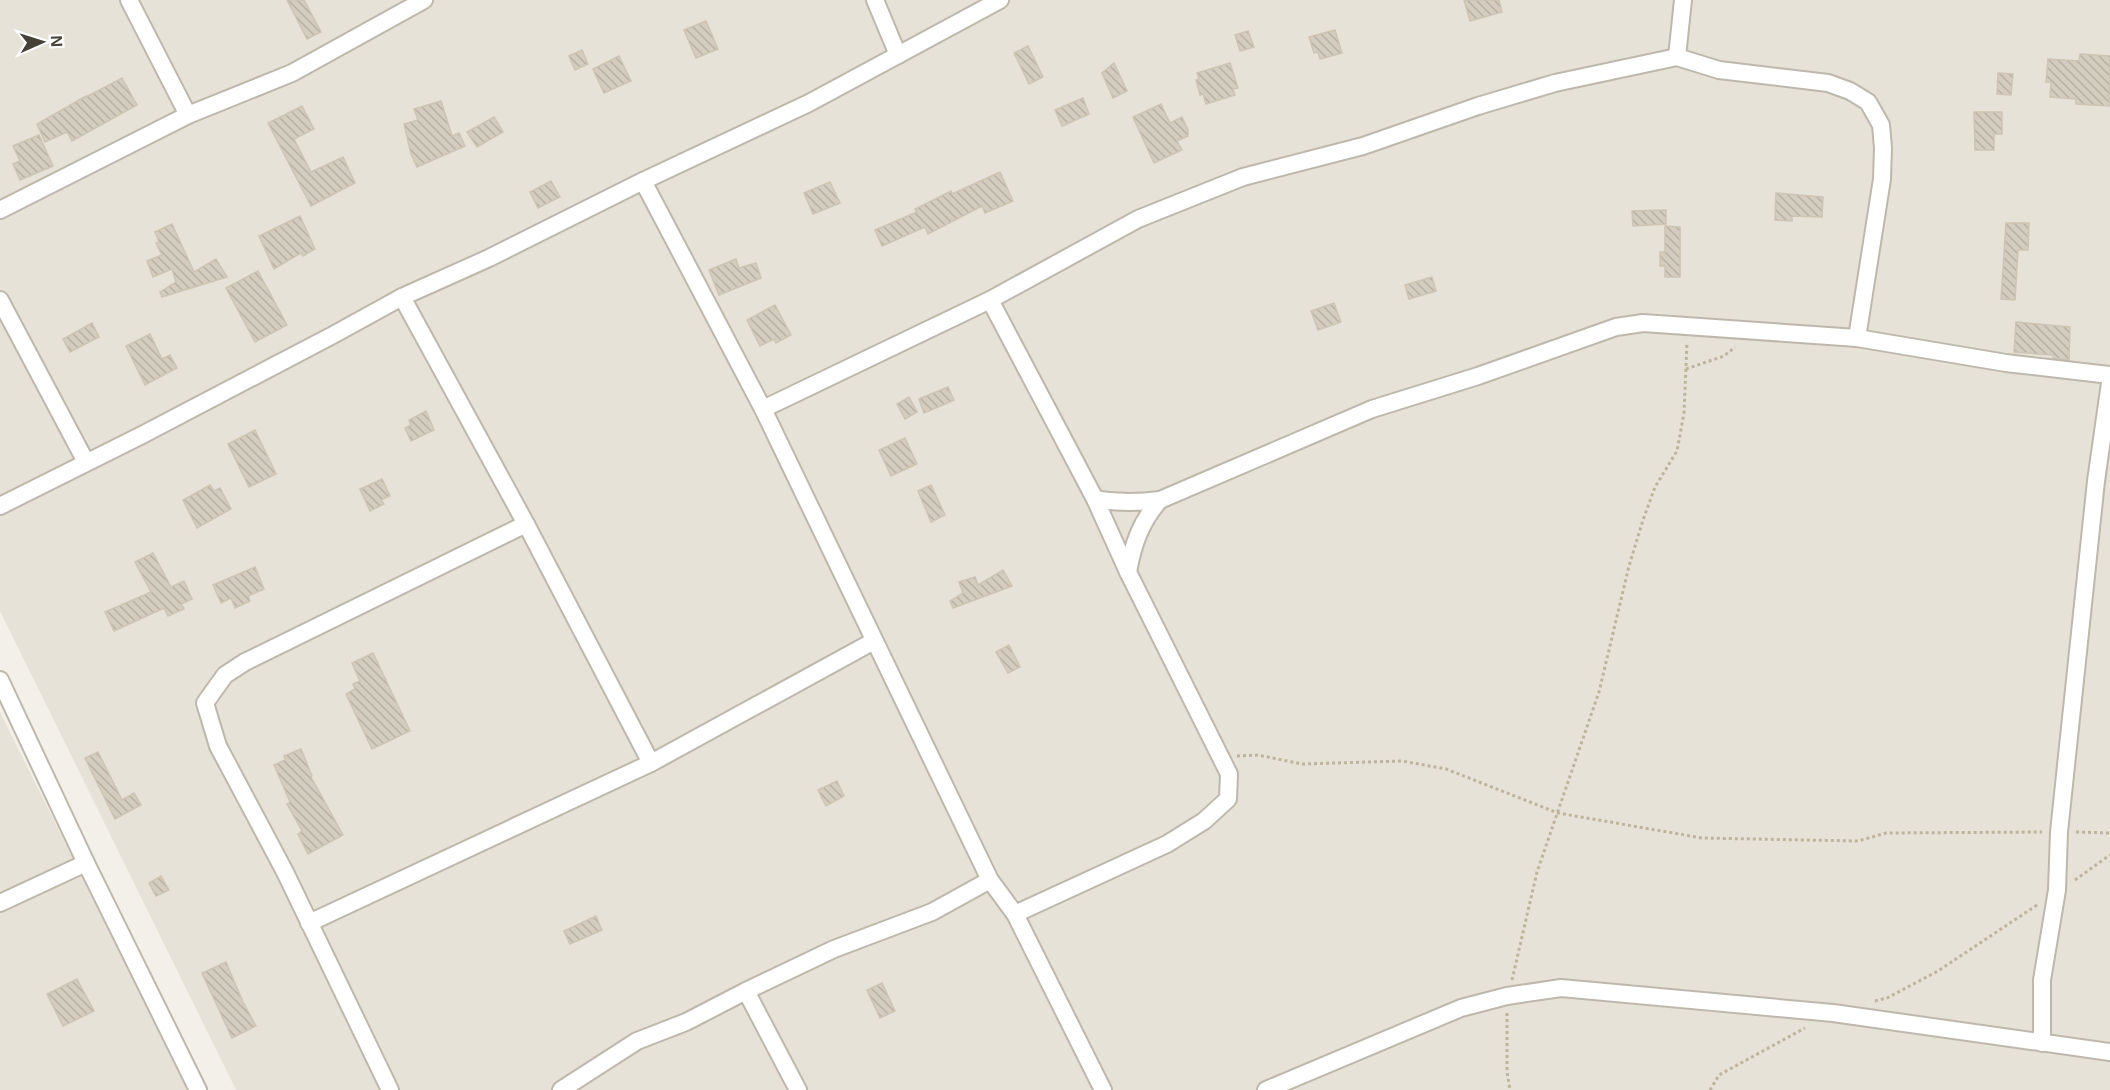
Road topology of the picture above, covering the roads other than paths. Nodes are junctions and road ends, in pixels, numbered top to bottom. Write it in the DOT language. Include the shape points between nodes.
graph roads {
  1 [pos="129,0"];
  2 [pos="421,0"];
  3 [pos="875,0"];
  4 [pos="1000,0"];
  5 [pos="1683,0"];
  6 [pos="898,55"];
  7 [pos="1677,57"];
  8 [pos="188,116"];
  9 [pos="643,181"];
  10 [pos="0,210"];
  11 [pos="402,297"];
  12 [pos="0,300"];
  13 [pos="990,300"];
  14 [pos="1857,338"];
  15 [pos="2110,375"];
  16 [pos="2110,383"];
  17 [pos="763,409"];
  18 [pos="86,462"];
  19 [pos="1095,499"];
  20 [pos="1160,500"];
  21 [pos="0,506"];
  22 [pos="526,524"];
  23 [pos="1128,572"];
  24 [pos="874,641"];
  25 [pos="0,680"];
  26 [pos="651,763"];
  27 [pos="86,863"];
  28 [pos="990,880"];
  29 [pos="0,903"];
  30 [pos="1015,914"];
  31 [pos="309,923"];
  32 [pos="746,991"];
  33 [pos="2042,1043"];
  34 [pos="2110,1052"];
  35 [pos="198,1090"];
  36 [pos="390,1090"];
  37 [pos="561,1090"];
  38 [pos="798,1090"];
  39 [pos="1103,1090"];
  40 [pos="1266,1090"];
  1 -- 8 [label="street"];
  2 -- 8 [label="street" via="292,73"];
  3 -- 6 [label="street"];
  4 -- 6 [label="street"];
  5 -- 7 [label="street"];
  6 -- 9 [label="street" via="809,103"];
  7 -- 13 [label="street" via="1555,83 1363,146 1244,177 1138,219"];
  7 -- 14 [label="street" via="1719,70 1828,83 1868,102 1881,124 1882,179"];
  8 -- 10 [label="street"];
  9 -- 11 [label="street"];
  9 -- 17 [label="street"];
  11 -- 18 [label="street"];
  11 -- 22 [label="street"];
  12 -- 18 [label="street"];
  13 -- 17 [label="street"];
  13 -- 19 [label="street"];
  14 -- 15 [label="street" via="2006,363"];
  14 -- 20 [label="street" via="1688,325 1643,323 1616,327 1372,410"];
  16 -- 33 [label="street" via="2059,832 2057,890 2042,980"];
  17 -- 24 [label="street"];
  18 -- 21 [label="street"];
  19 -- 20 [label="street" via="1117,503"];
  19 -- 23 [label="street"];
  20 -- 23 [label="street" via="1137,535"];
  22 -- 26 [label="street"];
  22 -- 31 [label="street" via="245,663 225,675 205,703 218,746"];
  23 -- 30 [label="street" via="1229,774 1227,800 1204,821 1167,844"];
  24 -- 26 [label="street"];
  24 -- 28 [label="street"];
  25 -- 27 [label="street"];
  26 -- 31 [label="street"];
  27 -- 29 [label="street"];
  27 -- 35 [label="street"];
  28 -- 30 [label="street"];
  28 -- 32 [label="street" via="932,912 834,949"];
  30 -- 39 [label="street"];
  31 -- 36 [label="street"];
  32 -- 37 [label="street" via="686,1022 637,1041"];
  32 -- 38 [label="street"];
  33 -- 34 [label="street"];
  33 -- 40 [label="street" via="1833,1013 1561,988 1461,1008"];
}
